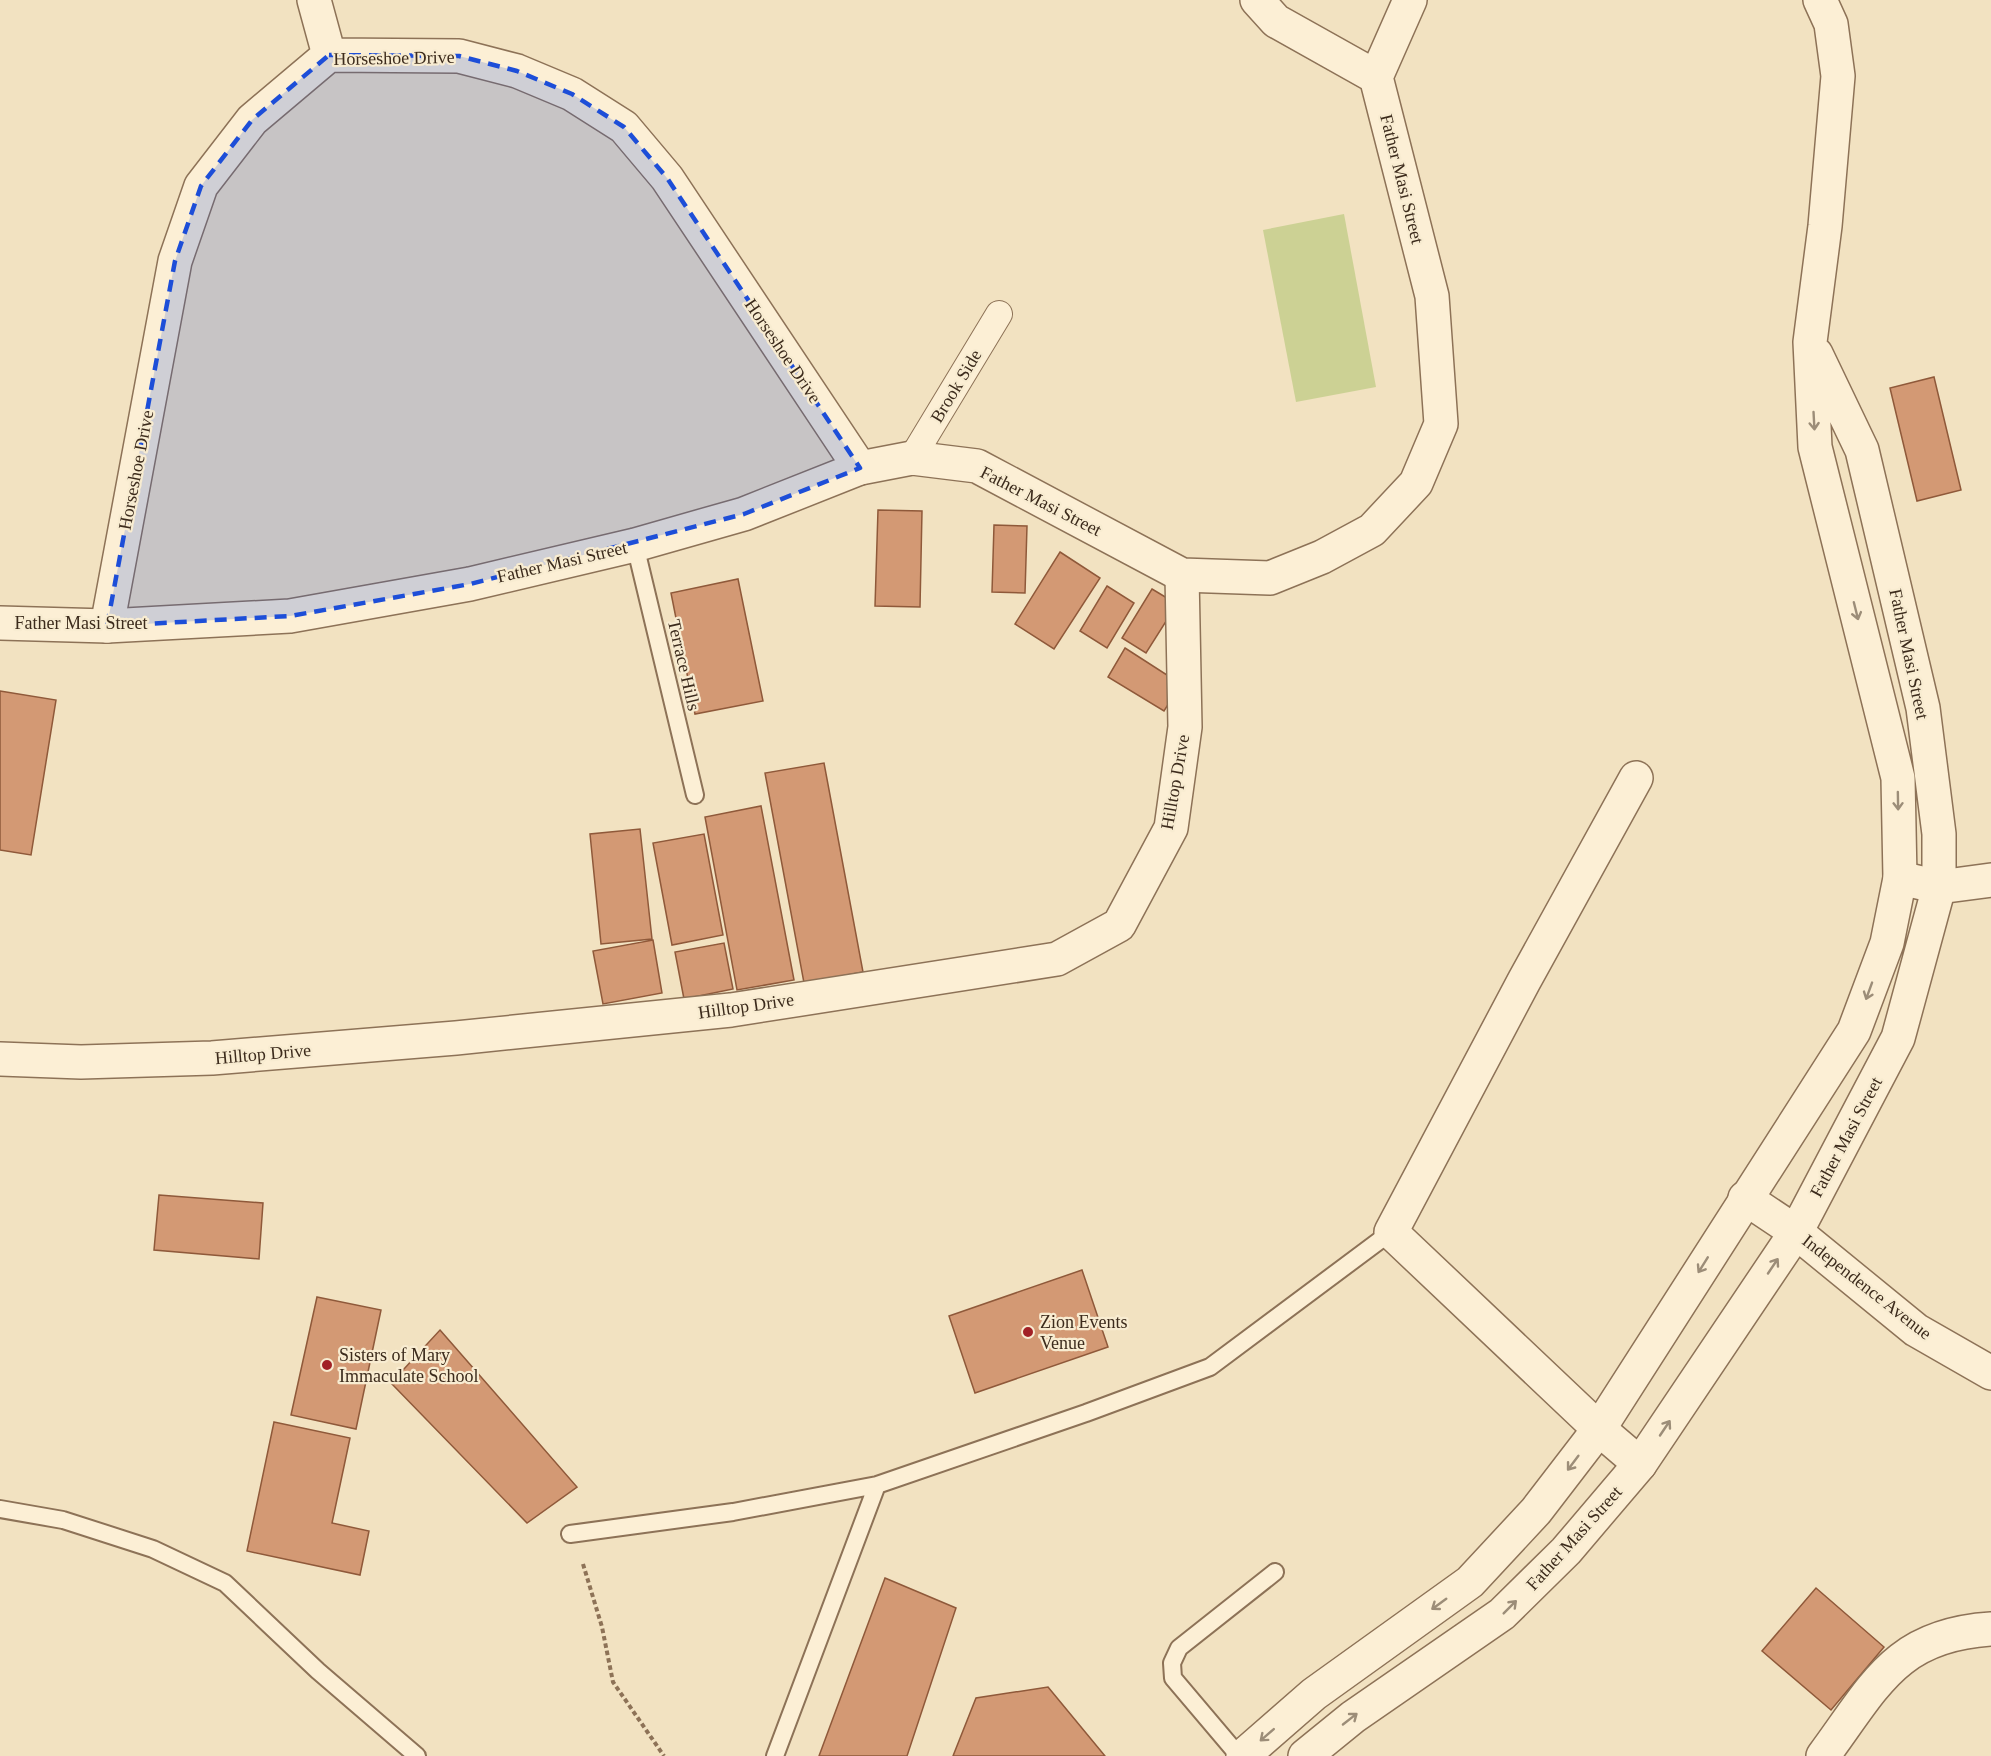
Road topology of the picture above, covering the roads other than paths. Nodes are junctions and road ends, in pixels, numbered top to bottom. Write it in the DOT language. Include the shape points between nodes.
graph roads {
  1 [pos="314,0"];
  2 [pos="1257,0"];
  3 [pos="1410,0"];
  4 [pos="1820,0"];
  5 [pos="329,55"];
  6 [pos="1376,77"];
  7 [pos="999,314"];
  8 [pos="1809,342"];
  9 [pos="912,458"];
  10 [pos="860,468"];
  11 [pos="635,545"];
  12 [pos="1182,574"];
  13 [pos="0,623"];
  14 [pos="107,626"];
  15 [pos="1636,778"];
  16 [pos="695,795"];
  17 [pos="1900,878"];
  18 [pos="1991,880"];
  19 [pos="1939,887"];
  20 [pos="0,1059"];
  21 [pos="1745,1198"];
  22 [pos="1391,1232"];
  23 [pos="1796,1232"];
  24 [pos="1991,1373"];
  25 [pos="1599,1429"];
  26 [pos="1640,1464"];
  27 [pos="877,1485"];
  28 [pos="0,1509"];
  29 [pos="570,1534"];
  30 [pos="1275,1572"];
  31 [pos="1991,1629"];
  32 [pos="417,1756"];
  33 [pos="775,1756"];
  34 [pos="1241,1756"];
  35 [pos="1305,1756"];
  36 [pos="1823,1756"];
  1 -- 5 [label="street"];
  2 -- 6 [label="street" via="1276,21"];
  3 -- 6 [label="street"];
  4 -- 8 [label="street" via="1832,24 1838,76 1825,226"];
  5 -- 10 [label="street, Horseshoe Drive" via="459,56 517,71 572,94 624,127 667,178"];
  5 -- 14 [label="street, Horseshoe Drive" via="252,120 201,186 175,261"];
  6 -- 12 [label="street, Father Masi Street" via="1432,296 1441,424 1416,483 1372,530 1323,557 1270,578"];
  7 -- 9 [label="street, Brook Side"];
  8 -- 17 [label="street, one-way" via="1815,447 1898,778"];
  8 -- 19 [label="street, Father Masi Street" via="1862,450 1923,708 1939,834"];
  9 -- 10 [label="street, Father Masi Street"];
  9 -- 12 [label="street, Father Masi Street" via="976,466"];
  10 -- 11 [label="street, Father Masi Street" via="744,514"];
  11 -- 14 [label="street, Father Masi Street" via="470,584 290,616"];
  11 -- 16 [label="lane, Terrace Hills"];
  12 -- 20 [label="street, Hilltop Drive" via="1185,727 1171,828 1119,925 1058,959 731,1010 468,1037 212,1058 81,1062"];
  13 -- 14 [label="street, Father Masi Street"];
  15 -- 22 [label="street"];
  17 -- 19 [label="street"];
  17 -- 21 [label="street, one-way" via="1887,943 1854,1031"];
  18 -- 19 [label="street"];
  19 -- 23 [label="street, Father Masi Street" via="1898,1038"];
  21 -- 23 [label="street, Independence Avenue"];
  21 -- 25 [label="street, one-way"];
  22 -- 25 [label="street"];
  22 -- 27 [label="lane" via="1210,1368"];
  23 -- 24 [label="street, Independence Avenue" via="1916,1330"];
  26 -- 23 [label="street, Father Masi Street, one-way"];
  25 -- 26 [label="street"];
  25 -- 34 [label="street, one-way" via="1536,1511 1470,1582 1314,1694"];
  35 -- 26 [label="street, Father Masi Street, one-way" via="1353,1717 1502,1614 1566,1551"];
  27 -- 29 [label="lane" via="733,1512"];
  27 -- 33 [label="lane"];
  28 -- 32 [label="lane" via="63,1520 141,1545 225,1583 318,1671"];
  30 -- 34 [label="lane" via="1179,1648 1172,1664 1173,1678"];
  31 -- 36 [label="street" via="1928,1641 1888,1668"];
}
